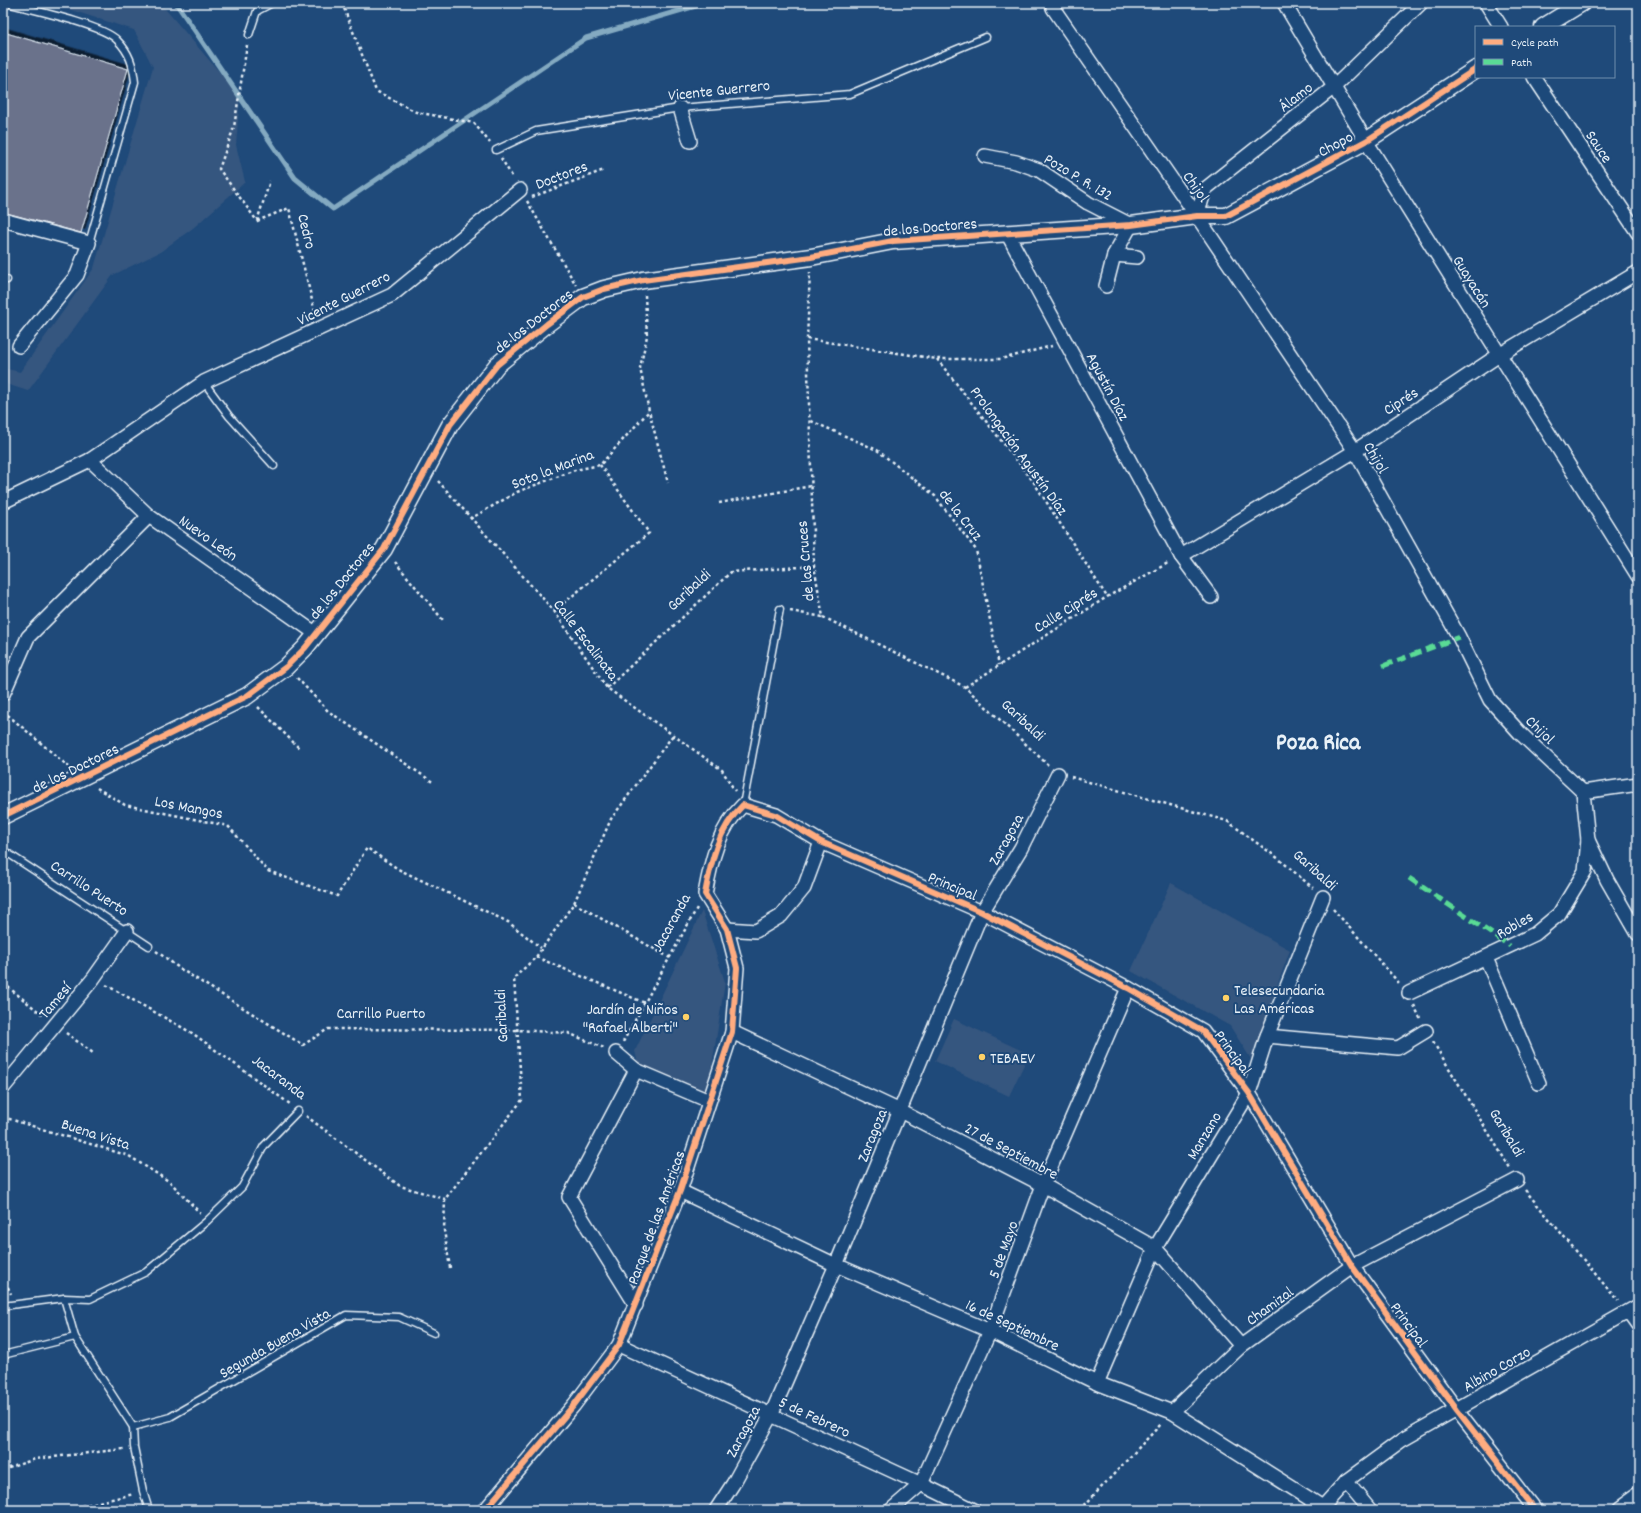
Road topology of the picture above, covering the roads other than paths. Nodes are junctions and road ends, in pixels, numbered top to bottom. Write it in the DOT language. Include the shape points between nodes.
graph roads {
  1 [pos="6,3"];
  2 [pos="272,3"];
  3 [pos="1284,3"];
  4 [pos="1421,3"];
  5 [pos="1486,3"];
  6 [pos="1582,3"];
  7 [pos="1053,8"];
  8 [pos="1500,26"];
  9 [pos="1545,26"];
  10 [pos="249,35"];
  11 [pos="986,37"];
  12 [pos="1475,70"];
  13 [pos="1535,78"];
  14 [pos="1334,87"];
  15 [pos="680,108"];
  16 [pos="690,141"];
  17 [pos="1366,141"];
  18 [pos="496,150"];
  19 [pos="985,156"];
  20 [pos="523,195"];
  21 [pos="1197,216"];
  22 [pos="3,220"];
  23 [pos="1131,225"];
  24 [pos="1007,233"];
  25 [pos="1638,233"];
  26 [pos="89,243"];
  27 [pos="1114,255"];
  28 [pos="1137,256"];
  29 [pos="1638,272"];
  30 [pos="1106,286"];
  31 [pos="19,346"];
  32 [pos="1499,355"];
  33 [pos="204,382"];
  34 [pos="1355,451"];
  35 [pos="90,460"];
  36 [pos="274,466"];
  37 [pos="3,502"];
  38 [pos="149,516"];
  39 [pos="1181,556"];
  40 [pos="1638,576"];
  41 [pos="1211,597"];
  42 [pos="780,609"];
  43 [pos="315,633"];
  44 [pos="3,694"];
  45 [pos="1058,774"];
  46 [pos="1638,784"];
  47 [pos="1583,792"];
  48 [pos="743,805"];
  49 [pos="3,816"];
  50 [pos="1588,840"];
  51 [pos="821,842"];
  52 [pos="3,850"];
  53 [pos="705,894"];
  54 [pos="1323,897"];
  55 [pos="982,912"];
  56 [pos="727,929"];
  57 [pos="127,931"];
  58 [pos="1638,934"];
  59 [pos="150,946"];
  60 [pos="1486,958"];
  61 [pos="1128,988"];
  62 [pos="1409,993"];
  63 [pos="1426,1031"];
  64 [pos="732,1032"];
  65 [pos="1267,1036"];
  66 [pos="616,1054"];
  67 [pos="636,1070"];
  68 [pos="1539,1083"];
  69 [pos="3,1088"];
  70 [pos="1249,1093"];
  71 [pos="709,1102"];
  72 [pos="298,1111"];
  73 [pos="900,1111"];
  74 [pos="1517,1180"];
  75 [pos="1043,1185"];
  76 [pos="680,1191"];
  77 [pos="1154,1248"];
  78 [pos="836,1265"];
  79 [pos="1352,1266"];
  80 [pos="64,1298"];
  81 [pos="636,1305"];
  82 [pos="3,1306"];
  83 [pos="1633,1309"];
  84 [pos="1638,1326"];
  85 [pos="990,1331"];
  86 [pos="434,1333"];
  87 [pos="75,1337"];
  88 [pos="619,1345"];
  89 [pos="1241,1346"];
  90 [pos="3,1355"];
  91 [pos="1097,1383"];
  92 [pos="1457,1410"];
  93 [pos="1172,1412"];
  94 [pos="771,1415"];
  95 [pos="133,1427"];
  96 [pos="1346,1481"];
  97 [pos="921,1484"];
  98 [pos="1638,1495"];
  99 [pos="491,1508"];
  100 [pos="1320,1508"];
  101 [pos="149,1510"];
  102 [pos="716,1510"];
  103 [pos="891,1510"];
  104 [pos="974,1510"];
  105 [pos="1370,1510"];
  106 [pos="1535,1510"];
  107 [pos="1617,1510"];
  1 -- 26 [label="lane" via="93,26 117,39 132,61 135,82"];
  2 -- 10 [label="lane" via="257,10"];
  3 -- 14 [label="street, Guayacán"];
  4 -- 14 [label="street, Álamo"];
  5 -- 8 [label="street"];
  6 -- 9 [label="street"];
  7 -- 21 [label="street, Chijol"];
  11 -- 15 [label="lane, Vicente Guerrero" via="850,94"];
  12 -- 17 [label="street, Chopo"];
  13 -- 25 [label="street, Sauce"];
  14 -- 17 [label="street, Guayacán"];
  14 -- 21 [label="street, Álamo" via="1205,189"];
  15 -- 16 [label="street"];
  15 -- 18 [label="lane, Vicente Guerrero" via="536,131"];
  17 -- 21 [label="street, Chopo" via="1226,216"];
  17 -- 32 [label="street, Guayacán"];
  19 -- 23 [label="street, Pozo P. R. 132" via="1039,170 1088,203"];
  20 -- 33 [label="street, Vicente Guerrero" via="392,295"];
  21 -- 23 [label="street, de los Doctores"];
  21 -- 34 [label="street, Chijol"];
  22 -- 26 [label="street"];
  23 -- 24 [label="street, de los Doctores"];
  23 -- 27 [label="street"];
  24 -- 39 [label="street, Agustín Díaz"];
  24 -- 43 [label="street, de los Doctores" via="893,241 811,257 643,280 604,289 584,297 497,365 450,425 384,549"];
  26 -- 31 [label="street" via="77,275"];
  27 -- 28 [label="street"];
  27 -- 30 [label="street"];
  29 -- 32 [label="street, Ciprés"];
  32 -- 34 [label="street, Ciprés"];
  32 -- 40 [label="street, Guayacán"];
  33 -- 35 [label="street, Vicente Guerrero"];
  33 -- 36 [label="lane" via="229,416"];
  34 -- 39 [label="street, Ciprés"];
  34 -- 47 [label="street, Chijol" via="1459,637 1490,700 1520,733"];
  35 -- 37 [label="street, Vicente Guerrero"];
  35 -- 38 [label="street, Nuevo León"];
  38 -- 43 [label="street, Nuevo León"];
  38 -- 44 [label="street" via="28,637"];
  39 -- 41 [label="street, Agustín Díaz"];
  42 -- 48 [label="lane, de las Cruces"];
  43 -- 49 [label="street, de los Doctores" via="305,648 286,667 247,696"];
  45 -- 55 [label="street, Zaragoza" via="1021,848"];
  46 -- 47 [label="street"];
  47 -- 50 [label="street"];
  48 -- 51 [label="street, Principal" via="776,815"];
  48 -- 53 [label="street, Jacaranda" via="732,816 722,833 711,863"];
  50 -- 58 [label="street" via="1607,880"];
  50 -- 60 [label="street, Robles" via="1585,871 1559,914 1535,934"];
  51 -- 55 [label="street, Principal"];
  51 -- 56 [label="street" via="804,888 781,916 756,931"];
  52 -- 57 [label="lane, Carrillo Puerto"];
  53 -- 56 [label="street, Parque de las Américas"];
  54 -- 65 [label="street, Manzano"];
  55 -- 61 [label="street, Principal"];
  55 -- 73 [label="street, Zaragoza"];
  56 -- 64 [label="street, Parque de las Américas" via="737,968"];
  57 -- 59 [label="lane, Carrillo Puerto"];
  57 -- 69 [label="street, Tamesí" via="94,979"];
  60 -- 62 [label="street, Robles"];
  60 -- 68 [label="street"];
  61 -- 70 [label="street, Principal" via="1203,1031"];
  61 -- 75 [label="street, 5 de Mayo"];
  63 -- 65 [label="street" via="1398,1048"];
  64 -- 71 [label="street, Parque de las Américas"];
  64 -- 73 [label="street, 27 de Septiembre"];
  65 -- 70 [label="street, Manzano"];
  66 -- 67 [label="street"];
  67 -- 71 [label="street"];
  67 -- 81 [label="street" via="569,1197"];
  70 -- 77 [label="street, Manzano"];
  70 -- 79 [label="street, Principal"];
  71 -- 76 [label="street, Parque de las Américas"];
  72 -- 80 [label="lane" via="264,1146 242,1188 146,1272 90,1299"];
  73 -- 75 [label="street, 27 de Septiembre"];
  73 -- 78 [label="street, Zaragoza"];
  74 -- 79 [label="street, Chamizal"];
  75 -- 77 [label="street, 27 de Septiembre"];
  75 -- 85 [label="street, 5 de Mayo"];
  76 -- 78 [label="street, 16 de Septiembre"];
  76 -- 81 [label="street, Parque de las Américas"];
  77 -- 89 [label="street, 27 de Septiembre"];
  77 -- 91 [label="street, Manzano"];
  78 -- 85 [label="street, 16 de Septiembre"];
  78 -- 94 [label="street, Zaragoza"];
  79 -- 89 [label="street, Chamizal"];
  79 -- 92 [label="street, Principal"];
  80 -- 82 [label="lane"];
  80 -- 87 [label="lane"];
  81 -- 88 [label="street, Parque de las Américas"];
  83 -- 84 [label="street"];
  83 -- 92 [label="street, Albino Corzo"];
  85 -- 91 [label="street, 16 de Septiembre"];
  85 -- 97 [label="street, 5 de Mayo"];
  86 -- 95 [label="lane, Segunda Buena Vista" via="399,1317 346,1315 170,1417"];
  87 -- 90 [label="lane"];
  87 -- 95 [label="lane"];
  88 -- 94 [label="street, 5 de Febrero"];
  88 -- 99 [label="street, Parque de las Américas"];
  89 -- 93 [label="street, Chamizal"];
  91 -- 93 [label="street, 16 de Septiembre"];
  92 -- 96 [label="street, Albino Corzo" via="1402,1440"];
  92 -- 106 [label="street, Principal"];
  93 -- 100 [label="street, 16 de Septiembre"];
  94 -- 97 [label="street, 5 de Febrero"];
  94 -- 102 [label="street, Zaragoza"];
  95 -- 101 [label="lane" via="134,1447"];
  96 -- 100 [label="street, Albino Corzo"];
  96 -- 105 [label="street"];
  97 -- 103 [label="street, 5 de Mayo"];
  97 -- 104 [label="street, 5 de Febrero"];
  98 -- 107 [label="street"];
}
